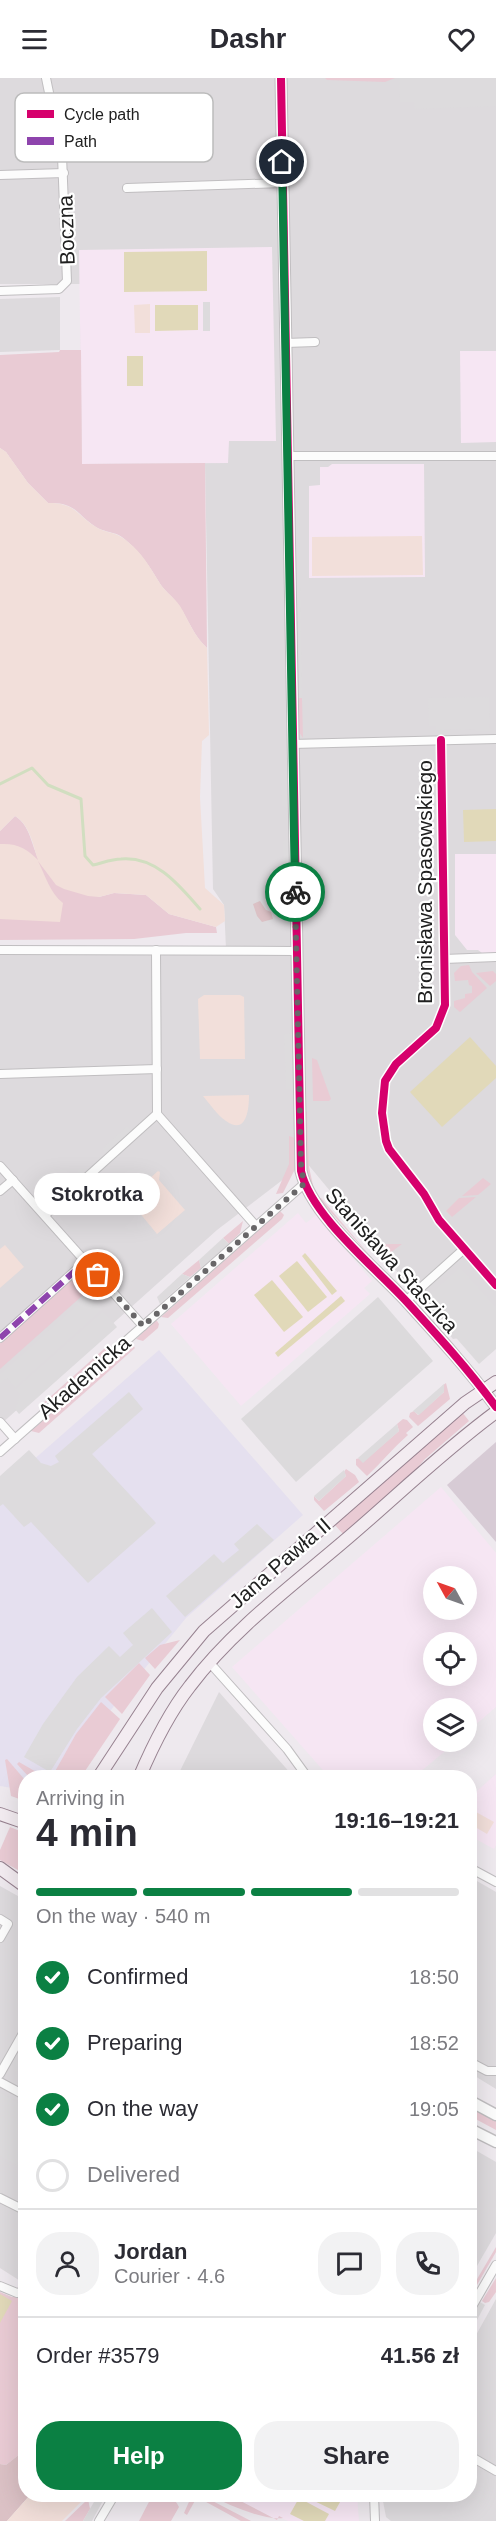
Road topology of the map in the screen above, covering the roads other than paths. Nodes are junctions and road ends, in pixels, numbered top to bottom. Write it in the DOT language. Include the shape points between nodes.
graph roads {
  1 [pos="46,78"];
  2 [pos="281,78"];
  3 [pos="49,93"];
  4 [pos="62,162"];
  5 [pos="64,173"];
  6 [pos="0,175"];
  7 [pos="283,183"];
  8 [pos="127,189"];
  9 [pos="0,291"];
  10 [pos="315,342"];
  11 [pos="286,343"];
  12 [pos="288,456"];
  13 [pos="496,456"];
  14 [pos="441,740"];
  15 [pos="496,740"];
  16 [pos="292,744"];
  17 [pos="0,950"];
  18 [pos="156,950"];
  19 [pos="296,951"];
  20 [pos="496,957"];
  21 [pos="444,958"];
  22 [pos="157,1069"];
  23 [pos="0,1074"];
  24 [pos="157,1114"];
  25 [pos="0,1166"];
  26 [pos="13,1180"];
  27 [pos="304,1184"];
  28 [pos="0,1191"];
  29 [pos="45,1215"];
  30 [pos="256,1226"];
  31 [pos="464,1249"];
  32 [pos="86,1261"];
  33 [pos="496,1285"];
  34 [pos="406,1301"];
  35 [pos="143,1326"];
  36 [pos="0,1338"];
  37 [pos="496,1382"];
  38 [pos="483,1390"];
  39 [pos="496,1407"];
  40 [pos="496,1412"];
  41 [pos="0,1422"];
  42 [pos="15,1439"];
  43 [pos="0,1452"];
  44 [pos="209,1662"];
  45 [pos="103,1770"];
  46 [pos="143,1770"];
  47 [pos="302,1770"];
  48 [pos="0,1814"];
  49 [pos="18,1820"];
  50 [pos="0,1866"];
  51 [pos="477,1872"];
  52 [pos="18,1874"];
  53 [pos="18,1881"];
  54 [pos="496,1882"];
  55 [pos="0,1919"];
  56 [pos="0,1938"];
  57 [pos="18,2042"];
  58 [pos="477,2066"];
  59 [pos="496,2071"];
  60 [pos="0,2074"];
  61 [pos="0,2082"];
  62 [pos="18,2092"];
  63 [pos="477,2105"];
  64 [pos="496,2115"];
  65 [pos="477,2132"];
  66 [pos="496,2142"];
  67 [pos="0,2198"];
  68 [pos="18,2207"];
  69 [pos="496,2265"];
  70 [pos="0,2286"];
  71 [pos="18,2293"];
  72 [pos="477,2298"];
  73 [pos="477,2460"];
  74 [pos="496,2472"];
  75 [pos="110,2502"];
  76 [pos="374,2502"];
  77 [pos="99,2521"];
  78 [pos="375,2521"];
  1 -- 3 [label="street, Boczna"];
  2 -- 7 [label="street, Stanisława Staszica"];
  4 -- 5 [label="street, Boczna"];
  5 -- 6 [label="street, Boczna"];
  5 -- 9 [label="street, Boczna" via="64,285 59,289"];
  7 -- 8 [label="street"];
  7 -- 11 [label="street, Stanisława Staszica"];
  10 -- 11 [label="street"];
  11 -- 12 [label="street, Stanisława Staszica"];
  12 -- 13 [label="street"];
  12 -- 16 [label="street, Stanisława Staszica"];
  14 -- 15 [label="street"];
  14 -- 16 [label="street"];
  14 -- 21 [label="street, Bronisława Spasowskiego"];
  16 -- 19 [label="street, Stanisława Staszica"];
  17 -- 18 [label="street"];
  18 -- 19 [label="street"];
  18 -- 22 [label="street"];
  19 -- 27 [label="street, Stanisława Staszica"];
  20 -- 21 [label="street"];
  21 -- 31 [label="street, Bronisława Spasowskiego" via="445,1005 441,1020 389,1072 382,1113 389,1149"];
  22 -- 23 [label="street"];
  22 -- 24 [label="street"];
  24 -- 29 [label="street"];
  24 -- 30 [label="street"];
  25 -- 26 [label="street"];
  26 -- 28 [label="street"];
  26 -- 29 [label="street"];
  27 -- 30 [label="street, Akademicka"];
  27 -- 34 [label="street, Stanisława Staszica" via="359,1254"];
  29 -- 32 [label="street"];
  30 -- 35 [label="street, Akademicka"];
  31 -- 33 [label="street, Bronisława Spasowskiego"];
  31 -- 34 [label="street"];
  32 -- 35 [label="street"];
  32 -- 36 [label="street"];
  34 -- 38 [label="street, Stanisława Staszica"];
  35 -- 42 [label="street, Akademicka"];
  37 -- 38 [label="main road, Jana Pawła II"];
  38 -- 39 [label="street, Stanisława Staszica"];
  38 -- 45 [label="main road, Jana Pawła II" via="204,1631 157,1688"];
  40 -- 44 [label="main road, Jana Pawła II"];
  41 -- 42 [label="street"];
  42 -- 43 [label="street, Akademicka"];
  44 -- 46 [label="main road, Jana Pawła II" via="167,1721"];
  44 -- 47 [label="street"];
  48 -- 49 [label="main road"];
  50 -- 52 [label="main road"];
  50 -- 53 [label="main road"];
  51 -- 54 [label="street"];
  55 -- 56 [label="street" via="8,1924"];
  57 -- 60 [label="street"];
  58 -- 59 [label="street"];
  61 -- 62 [label="street"];
  63 -- 64 [label="street"];
  65 -- 66 [label="street"];
  67 -- 68 [label="street"];
  69 -- 72 [label="street"];
  70 -- 71 [label="street"];
  73 -- 74 [label="street"];
  75 -- 77 [label="street"];
  76 -- 78 [label="street"];
}
